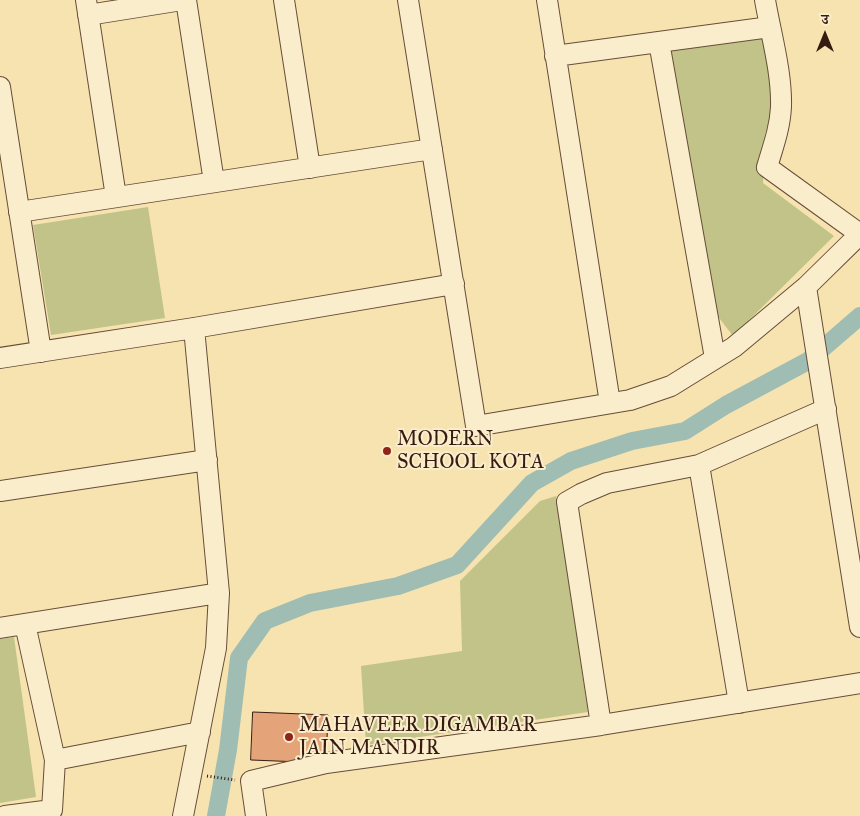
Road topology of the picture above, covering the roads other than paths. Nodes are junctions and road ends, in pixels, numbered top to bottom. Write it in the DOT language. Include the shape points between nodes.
graph roads {
  1 [pos="182,0"];
  2 [pos="186,0"];
  3 [pos="284,0"];
  4 [pos="408,0"];
  5 [pos="546,0"];
  6 [pos="765,0"];
  7 [pos="87,8"];
  8 [pos="770,27"];
  9 [pos="659,42"];
  10 [pos="555,56"];
  11 [pos="0,87"];
  12 [pos="432,149"];
  13 [pos="310,168"];
  14 [pos="214,182"];
  15 [pos="116,197"];
  16 [pos="19,212"];
  17 [pos="860,234"];
  18 [pos="454,284"];
  19 [pos="806,287"];
  20 [pos="194,328"];
  21 [pos="41,352"];
  22 [pos="0,358"];
  23 [pos="715,358"];
  24 [pos="610,404"];
  25 [pos="826,409"];
  26 [pos="207,460"];
  27 [pos="699,465"];
  28 [pos="0,491"];
  29 [pos="219,594"];
  30 [pos="25,624"];
  31 [pos="860,627"];
  32 [pos="0,628"];
  33 [pos="860,683"];
  34 [pos="739,703"];
  35 [pos="601,725"];
  36 [pos="200,732"];
  37 [pos="55,760"];
  38 [pos="5,816"];
  39 [pos="183,816"];
  40 [pos="256,816"];
  1 -- 7 [label="street"];
  2 -- 14 [label="street"];
  3 -- 13 [label="street"];
  4 -- 12 [label="street"];
  5 -- 10 [label="street"];
  6 -- 8 [label="street"];
  7 -- 15 [label="street"];
  8 -- 9 [label="street"];
  8 -- 17 [label="street" via="781,106 778,133 768,167"];
  9 -- 10 [label="street"];
  9 -- 23 [label="street"];
  10 -- 24 [label="street"];
  11 -- 16 [label="street"];
  12 -- 13 [label="street"];
  12 -- 18 [label="street"];
  13 -- 14 [label="street"];
  14 -- 15 [label="street"];
  15 -- 16 [label="street"];
  16 -- 21 [label="street"];
  17 -- 19 [label="street"];
  18 -- 20 [label="street"];
  18 -- 24 [label="street" via="476,426"];
  19 -- 23 [label="street" via="734,347"];
  19 -- 25 [label="street"];
  20 -- 21 [label="street"];
  20 -- 26 [label="street"];
  21 -- 22 [label="street"];
  23 -- 24 [label="street" via="671,386"];
  25 -- 27 [label="street"];
  25 -- 31 [label="street"];
  26 -- 28 [label="street"];
  26 -- 29 [label="street"];
  27 -- 34 [label="street"];
  27 -- 35 [label="street" via="607,482 567,502"];
  29 -- 30 [label="street"];
  29 -- 36 [label="street" via="216,648"];
  30 -- 32 [label="street"];
  30 -- 37 [label="street"];
  33 -- 34 [label="street"];
  34 -- 35 [label="street"];
  35 -- 40 [label="street" via="326,763 251,781"];
  36 -- 37 [label="street"];
  36 -- 39 [label="street"];
  37 -- 38 [label="street" via="52,810"];
}
